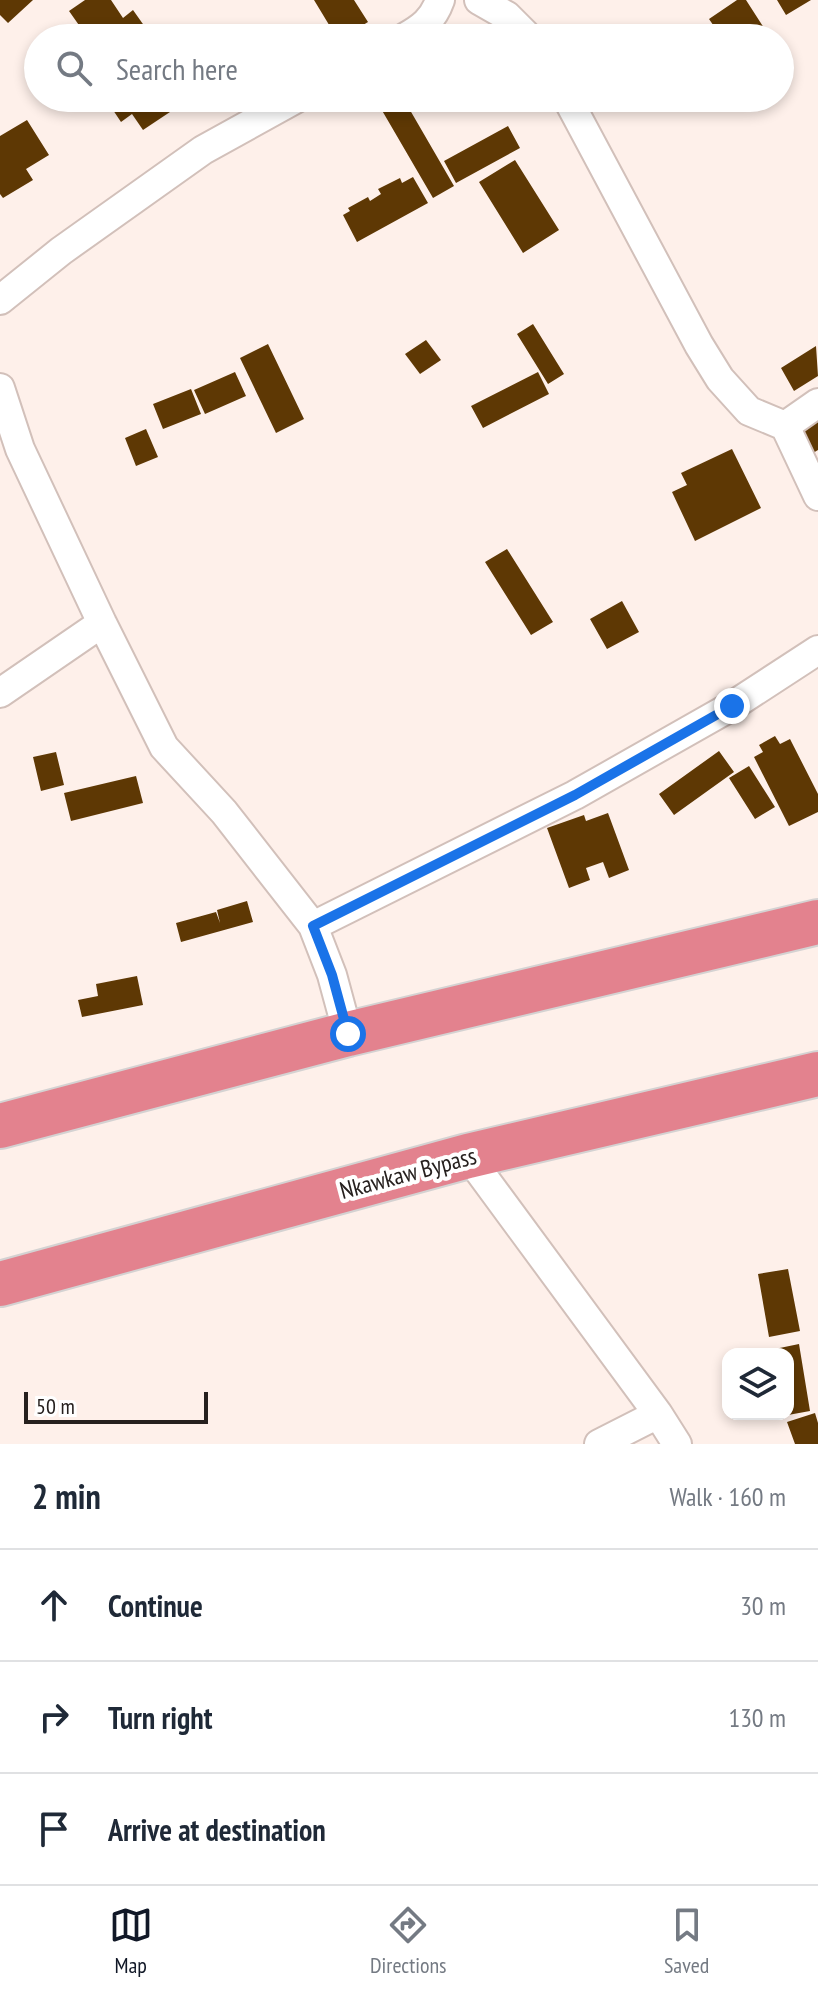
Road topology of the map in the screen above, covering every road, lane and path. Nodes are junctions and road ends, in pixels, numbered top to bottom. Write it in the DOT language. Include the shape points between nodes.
graph roads {
  1 [pos="440,0"];
  2 [pos="479,0"];
  3 [pos="426,24"];
  4 [pos="515,24"];
  5 [pos="272,112"];
  6 [pos="574,112"];
  7 [pos="0,300"];
  8 [pos="0,388"];
  9 [pos="818,403"];
  10 [pos="785,426"];
  11 [pos="818,496"];
  12 [pos="102,623"];
  13 [pos="818,650"];
  14 [pos="0,693"];
  15 [pos="818,922"];
  16 [pos="313,926"];
  17 [pos="348,1034"];
  18 [pos="818,1074"];
  19 [pos="0,1126"];
  20 [pos="468,1156"];
  21 [pos="0,1284"];
  22 [pos="658,1414"];
  23 [pos="599,1444"];
  24 [pos="677,1444"];
  1 -- 3 [label="street"];
  2 -- 4 [label="street"];
  5 -- 7 [label="street" via="203,150"];
  6 -- 10 [label="street" via="720,379 749,411"];
  8 -- 12 [label="street" via="20,449"];
  9 -- 10 [label="street"];
  10 -- 11 [label="street"];
  12 -- 14 [label="street"];
  12 -- 16 [label="street" via="164,747 224,812"];
  13 -- 16 [label="street" via="732,706 575,795"];
  15 -- 17 [label="highway"];
  16 -- 17 [label="street"];
  17 -- 19 [label="highway"];
  18 -- 20 [label="highway, Nkawkaw Bypass"];
  20 -- 21 [label="highway, Nkawkaw Bypass"];
  20 -- 22 [label="street"];
  22 -- 23 [label="street"];
  22 -- 24 [label="street"];
}
